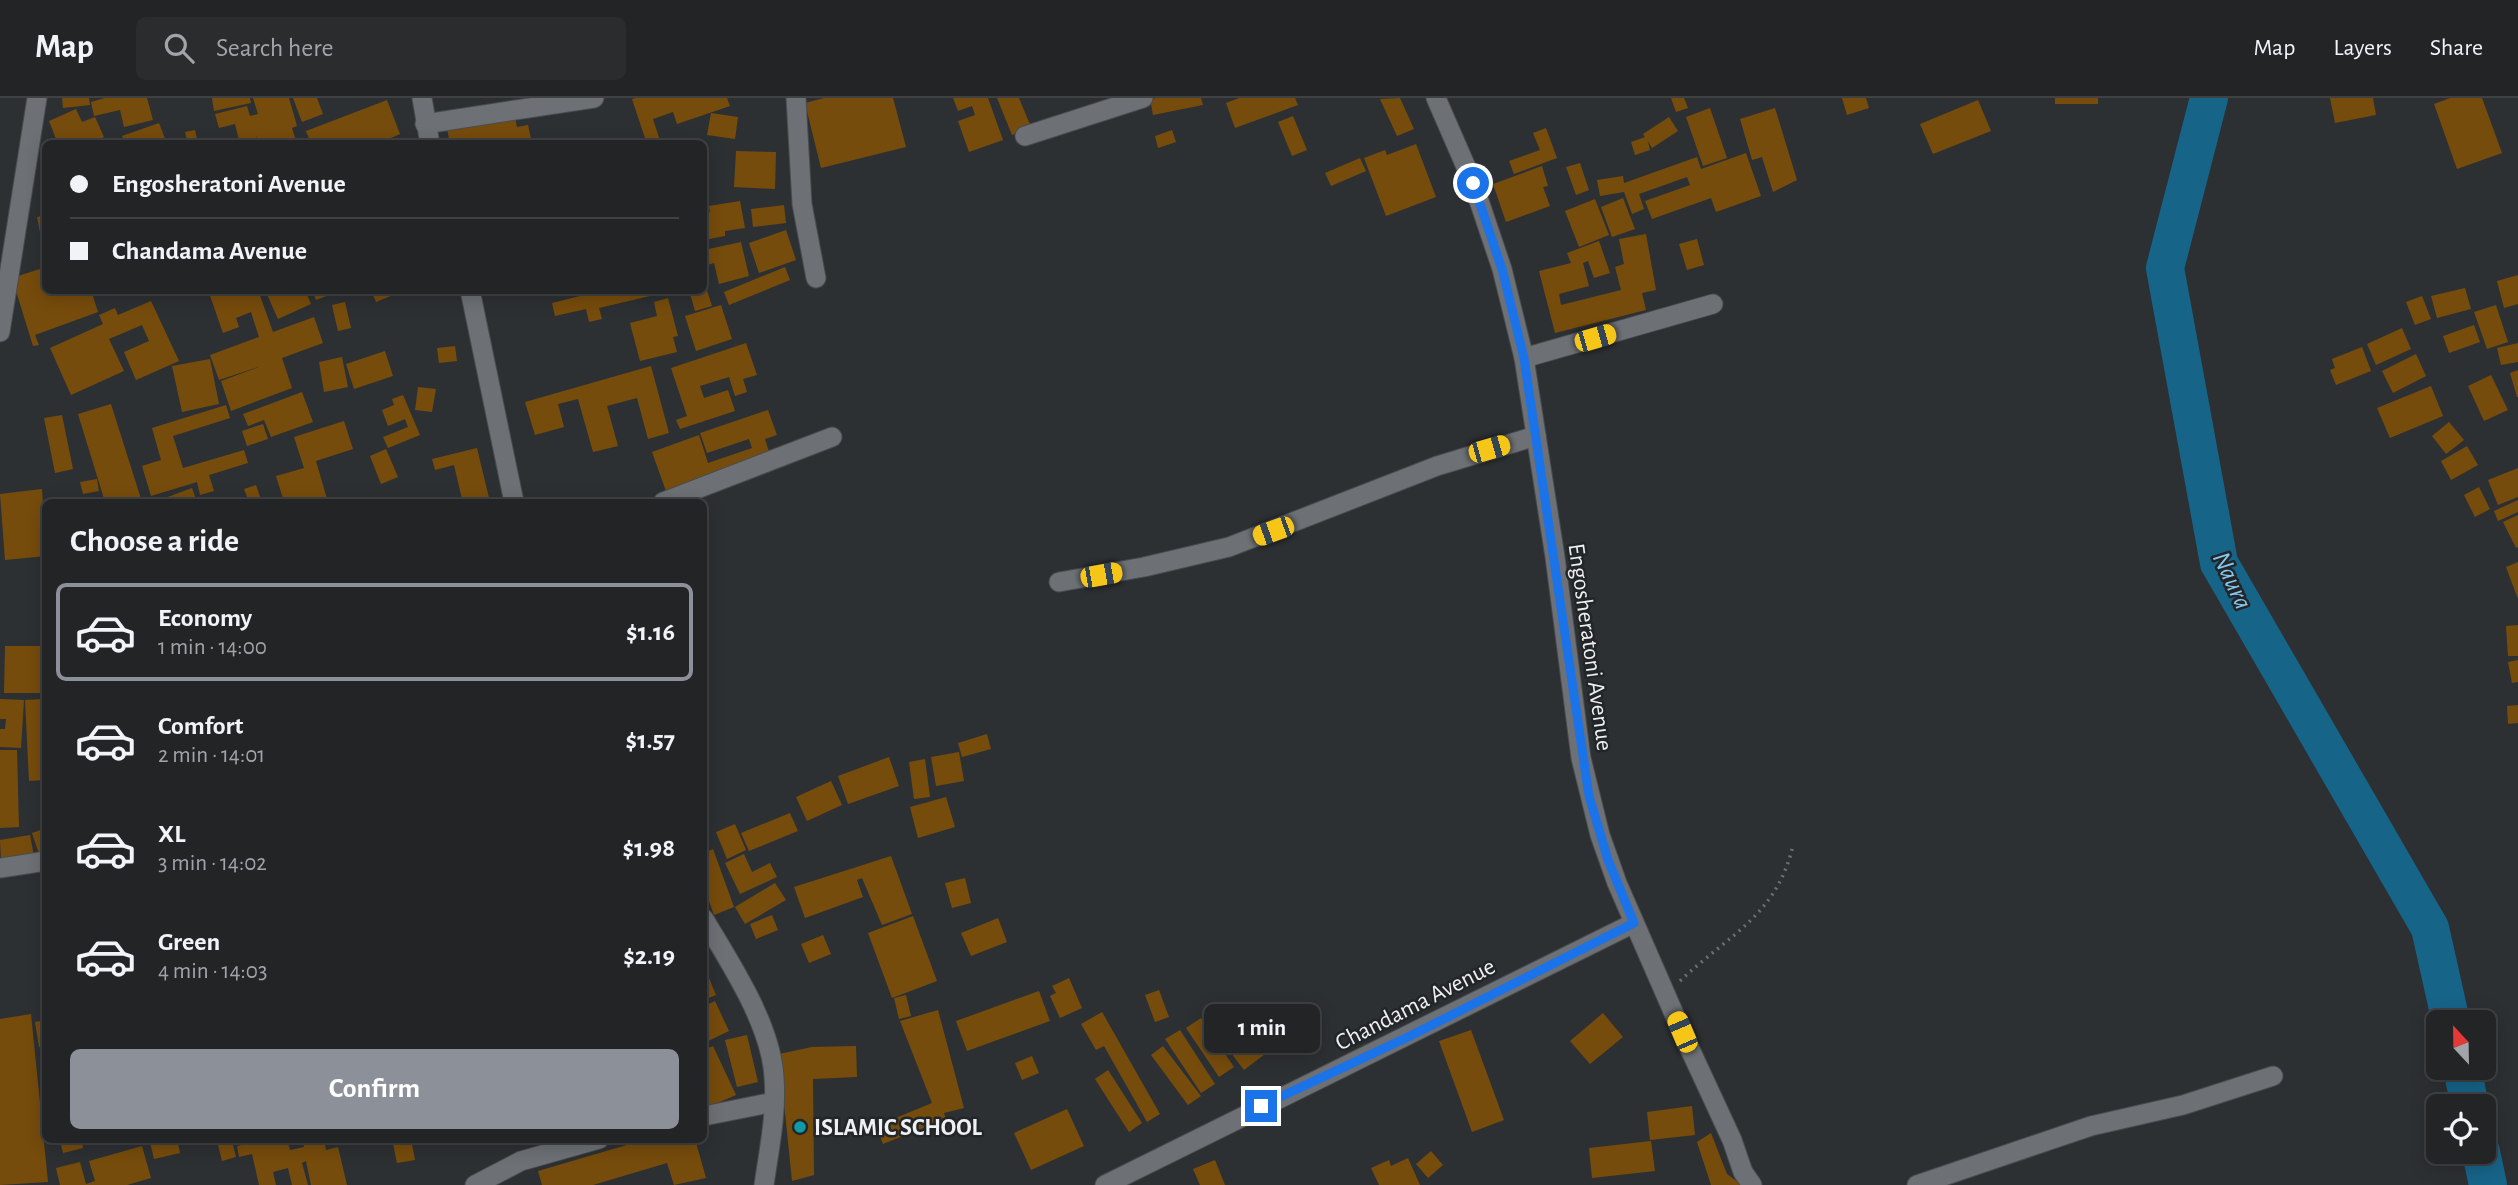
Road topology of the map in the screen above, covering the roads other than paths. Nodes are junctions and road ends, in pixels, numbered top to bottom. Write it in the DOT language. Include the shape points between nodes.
graph roads {
  1 [pos="37,98"];
  2 [pos="422,98"];
  3 [pos="594,98"];
  4 [pos="796,98"];
  5 [pos="1143,98"];
  6 [pos="1436,98"];
  7 [pos="425,124"];
  8 [pos="1025,136"];
  9 [pos="429,140"];
  10 [pos="816,278"];
  11 [pos="471,294"];
  12 [pos="1713,304"];
  13 [pos="0,332"];
  14 [pos="1524,358"];
  15 [pos="1536,436"];
  16 [pos="832,437"];
  17 [pos="513,499"];
  18 [pos="671,499"];
  19 [pos="1059,582"];
  20 [pos="42,862"];
  21 [pos="0,868"];
  22 [pos="1634,923"];
  23 [pos="707,924"];
  24 [pos="2273,1076"];
  25 [pos="774,1102"];
  26 [pos="707,1115"];
  27 [pos="585,1143"];
  28 [pos="475,1185"];
  29 [pos="764,1185"];
  30 [pos="1105,1185"];
  31 [pos="1752,1185"];
  32 [pos="1917,1185"];
  1 -- 13 [label="street"];
  2 -- 7 [label="street"];
  3 -- 7 [label="street"];
  4 -- 10 [label="street" via="802,204"];
  5 -- 8 [label="street"];
  6 -- 14 [label="street, Engosheratoni Avenue" via="1473,183 1502,269"];
  7 -- 9 [label="street"];
  11 -- 17 [label="street"];
  12 -- 14 [label="street"];
  14 -- 15 [label="street, Engosheratoni Avenue"];
  15 -- 19 [label="street" via="1437,466 1228,547"];
  15 -- 22 [label="street, Engosheratoni Avenue" via="1581,758 1604,848"];
  16 -- 18 [label="street"];
  20 -- 21 [label="street"];
  22 -- 30 [label="street, Chandama Avenue"];
  22 -- 31 [label="street, Engosheratoni Avenue"];
  23 -- 25 [label="street" via="757,1019 774,1074"];
  24 -- 32 [label="street" via="2183,1105 2091,1126"];
  25 -- 26 [label="street"];
  25 -- 29 [label="street"];
  27 -- 28 [label="street" via="521,1161"];
}
